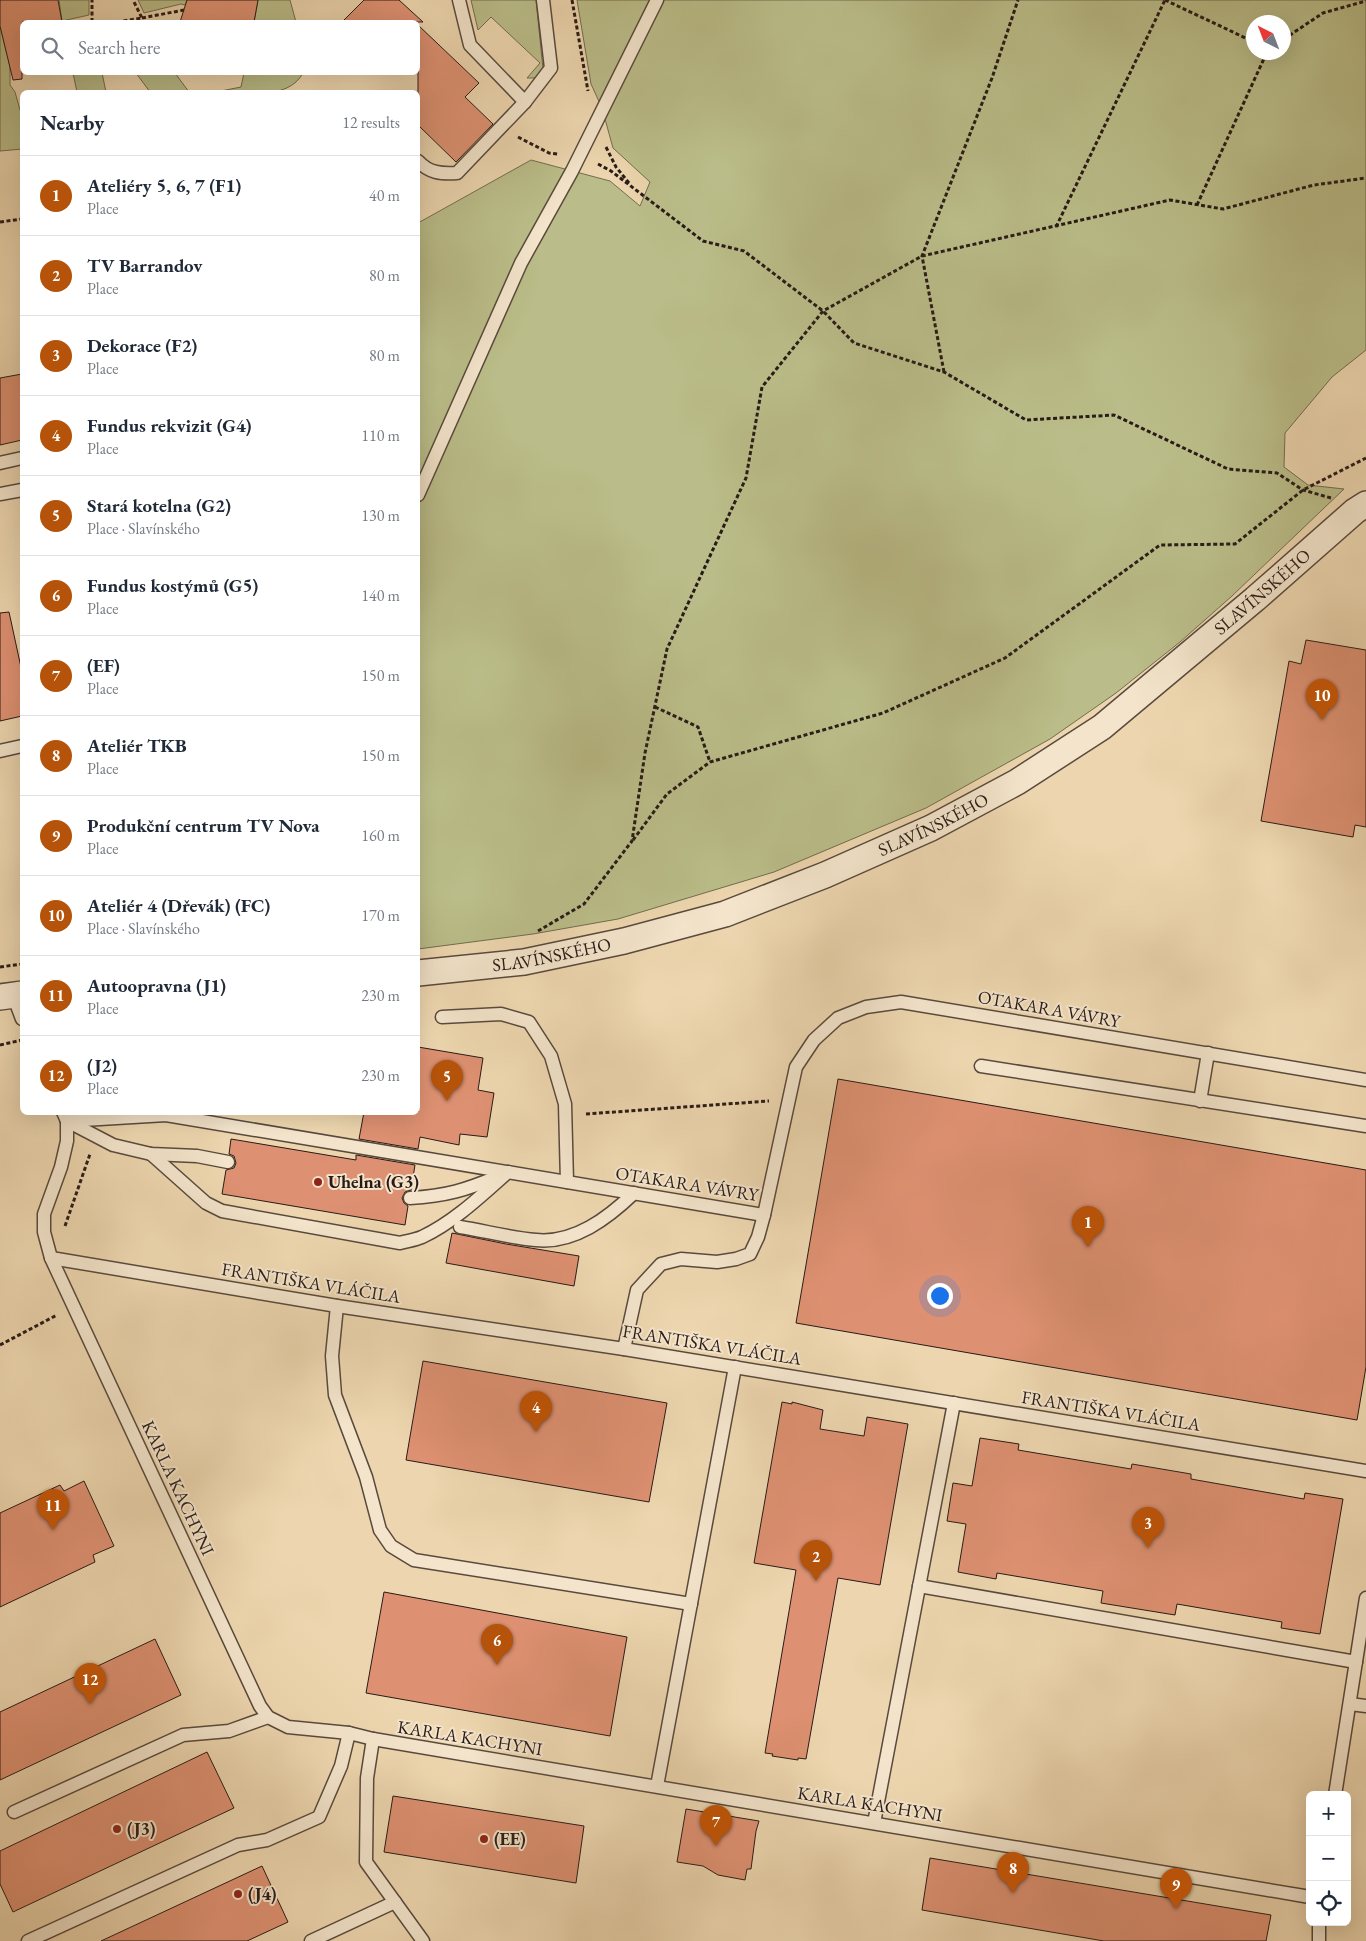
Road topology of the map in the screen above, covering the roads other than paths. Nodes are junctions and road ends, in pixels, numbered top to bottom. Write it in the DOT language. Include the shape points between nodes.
graph roads {
  1 [pos="459,0"];
  2 [pos="543,0"];
  3 [pos="657,0"];
  4 [pos="525,102"];
  5 [pos="420,164"];
  6 [pos="20,458"];
  7 [pos="0,463"];
  8 [pos="20,490"];
  9 [pos="420,490"];
  10 [pos="0,494"];
  11 [pos="1366,504"];
  12 [pos="20,746"];
  13 [pos="0,751"];
  14 [pos="420,973"];
  15 [pos="12,995"];
  16 [pos="20,1014"];
  17 [pos="442,1017"];
  18 [pos="1208,1053"];
  19 [pos="981,1066"];
  20 [pos="1366,1080"];
  21 [pos="1200,1100"];
  22 [pos="65,1117"];
  23 [pos="1366,1126"];
  24 [pos="151,1154"];
  25 [pos="228,1162"];
  26 [pos="508,1172"];
  27 [pos="567,1182"];
  28 [pos="634,1193"];
  29 [pos="410,1198"];
  30 [pos="764,1214"];
  31 [pos="460,1227"];
  32 [pos="51,1258"];
  33 [pos="337,1306"];
  34 [pos="624,1349"];
  35 [pos="735,1367"];
  36 [pos="954,1403"];
  37 [pos="1366,1471"];
  38 [pos="919,1586"];
  39 [pos="1366,1598"];
  40 [pos="691,1604"];
  41 [pos="1356,1662"];
  42 [pos="1350,1704"];
  43 [pos="1366,1706"];
  44 [pos="268,1717"];
  45 [pos="349,1733"];
  46 [pos="373,1740"];
  47 [pos="657,1786"];
  48 [pos="1336,1791"];
  49 [pos="14,1812"];
  50 [pos="874,1823"];
  51 [pos="1306,1896"];
  52 [pos="395,1902"];
  53 [pos="1319,1926"];
  54 [pos="28,1941"];
  55 [pos="311,1941"];
  56 [pos="423,1941"];
  57 [pos="1319,1941"];
  1 -- 4 [label="lane" via="470,45"];
  2 -- 4 [label="lane" via="551,68"];
  3 -- 9 [label="lane" via="572,171 521,263"];
  4 -- 5 [label="lane" via="457,173 440,174"];
  6 -- 7 [label="lane"];
  8 -- 10 [label="lane"];
  11 -- 14 [label="street, SLAVÍNSKÉHO" via="1102,727 1017,782 922,832 725,914 624,941 524,962"];
  12 -- 13 [label="lane"];
  15 -- 16 [label="lane"];
  17 -- 27 [label="lane" via="501,1014 529,1022 551,1056 565,1104"];
  18 -- 20 [label="lane, OTAKARA VÁVRY"];
  18 -- 21 [label="lane"];
  18 -- 30 [label="lane, OTAKARA VÁVRY" via="901,1002 866,1007 838,1018 814,1040 796,1067"];
  19 -- 21 [label="lane"];
  21 -- 23 [label="lane"];
  22 -- 24 [label="lane" via="113,1145"];
  22 -- 26 [label="lane, OTAKARA VÁVRY" via="166,1115"];
  22 -- 32 [label="lane, KARLA KACHYNI" via="68,1141 44,1214 44,1232"];
  24 -- 25 [label="lane" via="196,1156"];
  24 -- 26 [label="lane" via="206,1203 222,1211 400,1243 442,1226"];
  26 -- 27 [label="lane, OTAKARA VÁVRY"];
  26 -- 29 [label="lane" via="464,1191"];
  27 -- 28 [label="lane, OTAKARA VÁVRY"];
  28 -- 30 [label="lane, OTAKARA VÁVRY"];
  28 -- 31 [label="lane" via="602,1220 562,1238 538,1240"];
  30 -- 34 [label="lane" via="750,1254 717,1262 681,1258 661,1264 637,1290"];
  32 -- 33 [label="lane, FRANTIŠKA VLÁČILA"];
  32 -- 44 [label="lane, KARLA KACHYNI" via="260,1706"];
  33 -- 34 [label="lane, FRANTIŠKA VLÁČILA"];
  33 -- 40 [label="lane" via="332,1356 335,1395 366,1477 380,1530 391,1546 414,1560"];
  34 -- 35 [label="lane, FRANTIŠKA VLÁČILA"];
  35 -- 36 [label="lane, FRANTIŠKA VLÁČILA"];
  35 -- 40 [label="lane"];
  36 -- 37 [label="lane, FRANTIŠKA VLÁČILA"];
  36 -- 38 [label="lane"];
  38 -- 41 [label="lane"];
  38 -- 50 [label="lane"];
  39 -- 41 [label="lane"];
  40 -- 47 [label="lane"];
  41 -- 42 [label="lane"];
  42 -- 43 [label="lane"];
  42 -- 48 [label="lane"];
  44 -- 45 [label="lane, KARLA KACHYNI" via="288,1727"];
  44 -- 49 [label="lane" via="229,1731 183,1734"];
  45 -- 46 [label="lane, KARLA KACHYNI"];
  45 -- 54 [label="lane" via="341,1766 319,1817 268,1840 238,1844"];
  46 -- 47 [label="lane, KARLA KACHYNI"];
  46 -- 52 [label="lane" via="367,1778 366,1862"];
  47 -- 50 [label="lane, KARLA KACHYNI"];
  50 -- 51 [label="lane, KARLA KACHYNI"];
  52 -- 55 [label="lane"];
  52 -- 56 [label="lane"];
  53 -- 57 [label="lane"];
}
